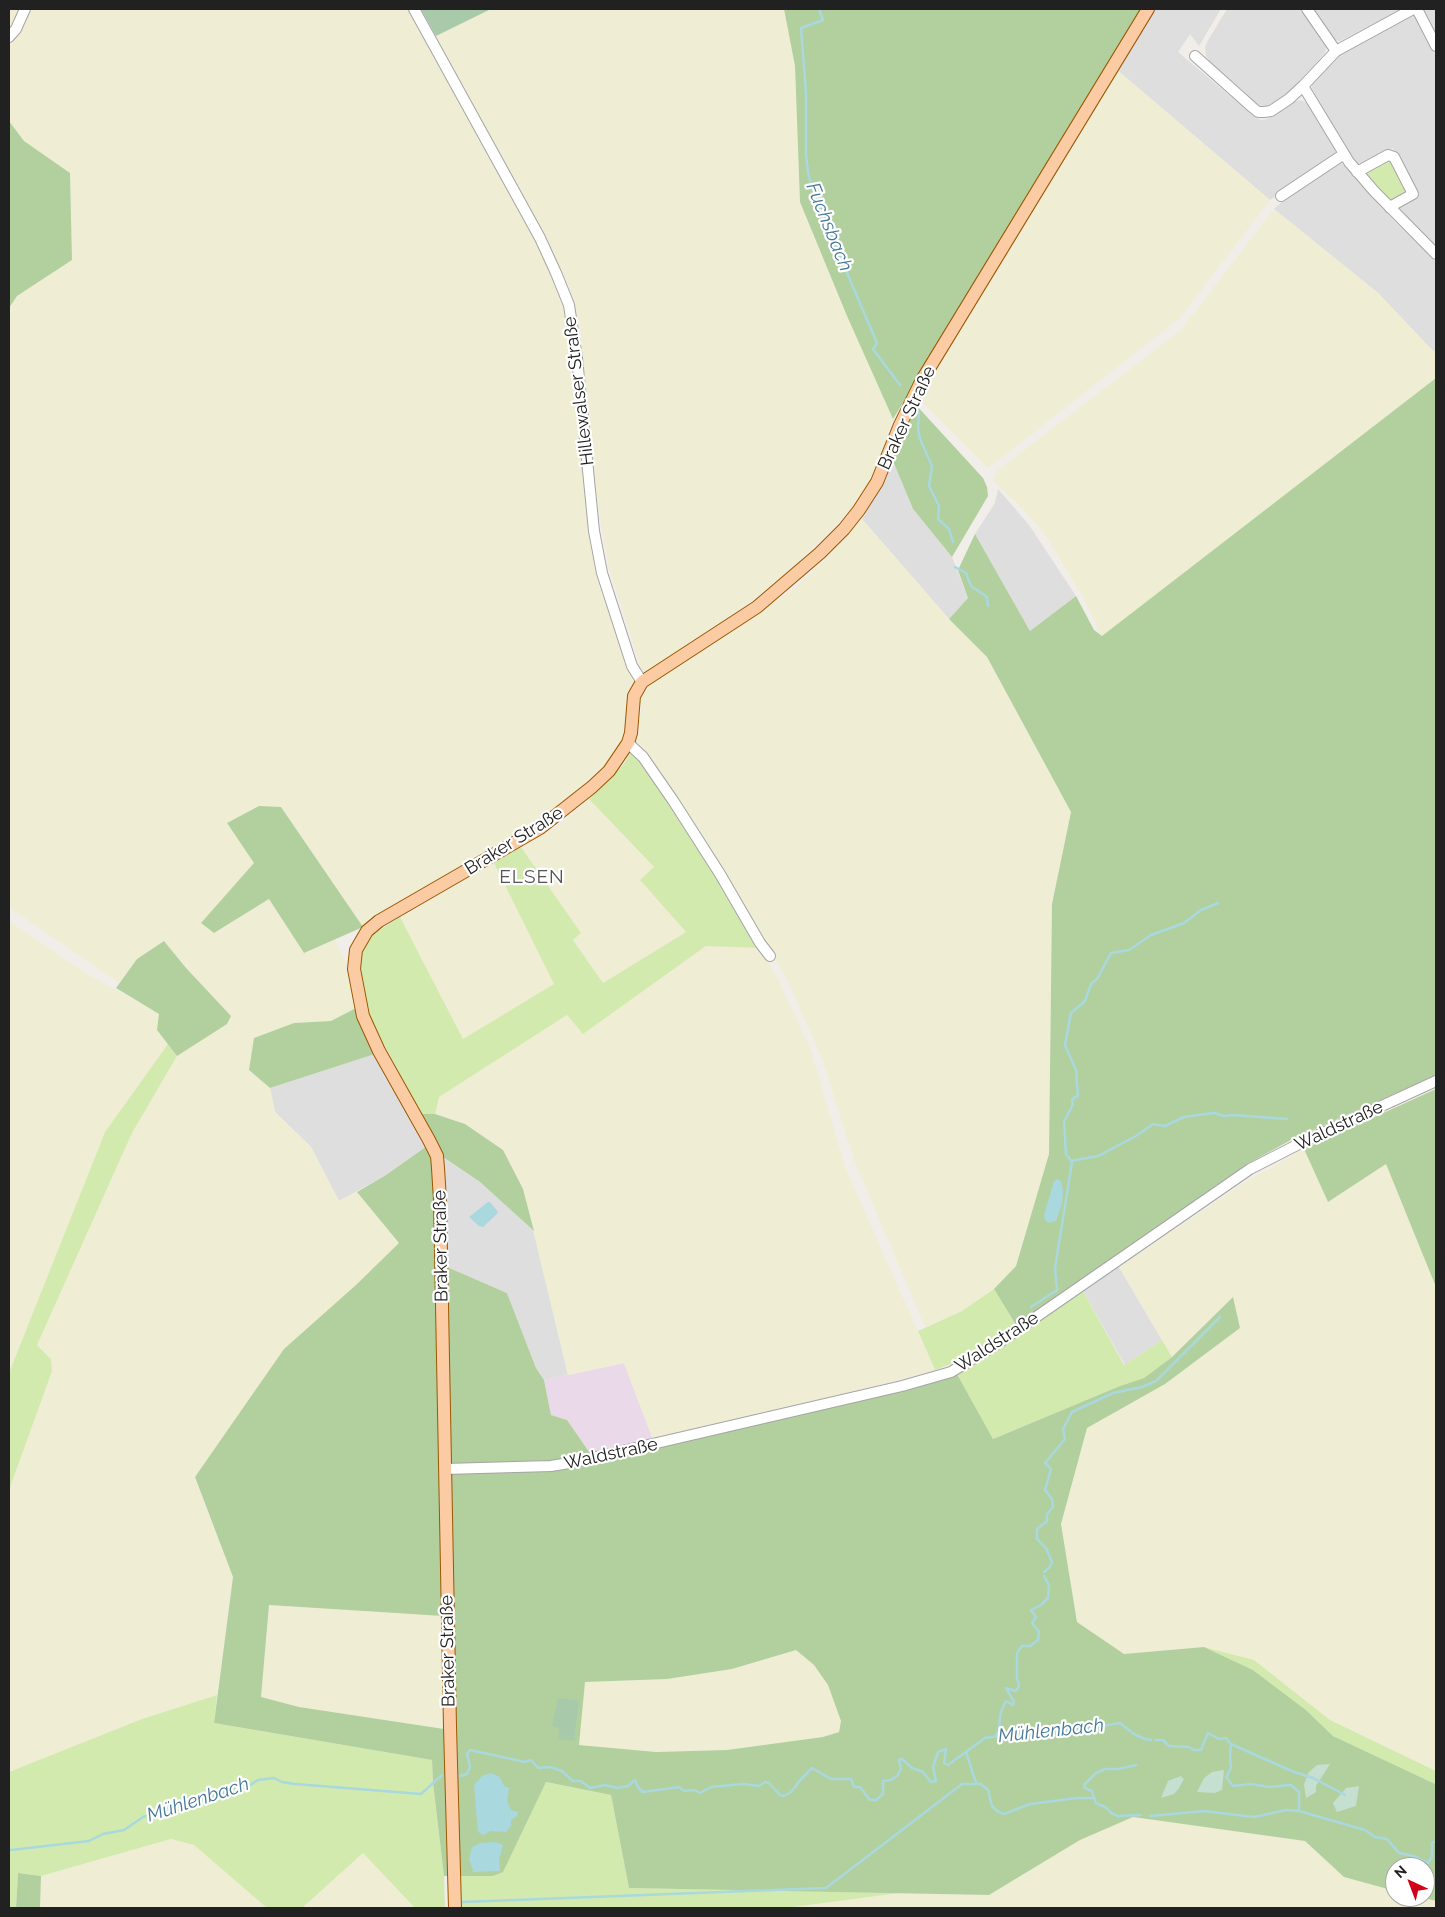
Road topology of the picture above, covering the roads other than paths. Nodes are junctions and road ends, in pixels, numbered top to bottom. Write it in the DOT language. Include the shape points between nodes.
graph roads {
  1 [pos="25,9"];
  2 [pos="414,9"];
  3 [pos="1148,9"];
  4 [pos="1307,9"];
  5 [pos="1413,9"];
  6 [pos="1417,9"];
  7 [pos="9,37"];
  8 [pos="1436,46"];
  9 [pos="1336,51"];
  10 [pos="1195,56"];
  11 [pos="1303,86"];
  12 [pos="1344,154"];
  13 [pos="1357,172"];
  14 [pos="1282,196"];
  15 [pos="1390,208"];
  16 [pos="1436,254"];
  17 [pos="642,682"];
  18 [pos="628,743"];
  19 [pos="770,956"];
  20 [pos="1436,1081"];
  21 [pos="445,1469"];
  22 [pos="455,1908"];
  1 -- 7 [label="street"];
  2 -- 17 [label="street, Hillewalser Straße" via="540,238 568,305 577,358 594,532 602,573 632,666"];
  3 -- 17 [label="main road, Braker Straße" via="922,380 877,482 859,510 820,553 756,607"];
  4 -- 9 [label="street"];
  5 -- 9 [label="street"];
  6 -- 8 [label="street"];
  9 -- 11 [label="street"];
  10 -- 11 [label="street" via="1258,112 1271,111"];
  11 -- 12 [label="street"];
  12 -- 13 [label="street"];
  12 -- 14 [label="street"];
  13 -- 15 [label="street"];
  13 -- 15 [label="street" via="1388,155 1394,157 1413,194"];
  15 -- 16 [label="street"];
  17 -- 18 [label="main road, Braker Straße" via="634,696"];
  18 -- 19 [label="street" via="644,757"];
  18 -- 21 [label="main road, Braker Straße" via="609,771 556,817 488,860 379,921 367,931 356,950 354,970 364,1016 437,1156"];
  20 -- 21 [label="street, Waldstraße" via="1250,1169 997,1344 951,1372 574,1462 551,1466"];
  21 -- 22 [label="main road, Braker Straße"];
}
